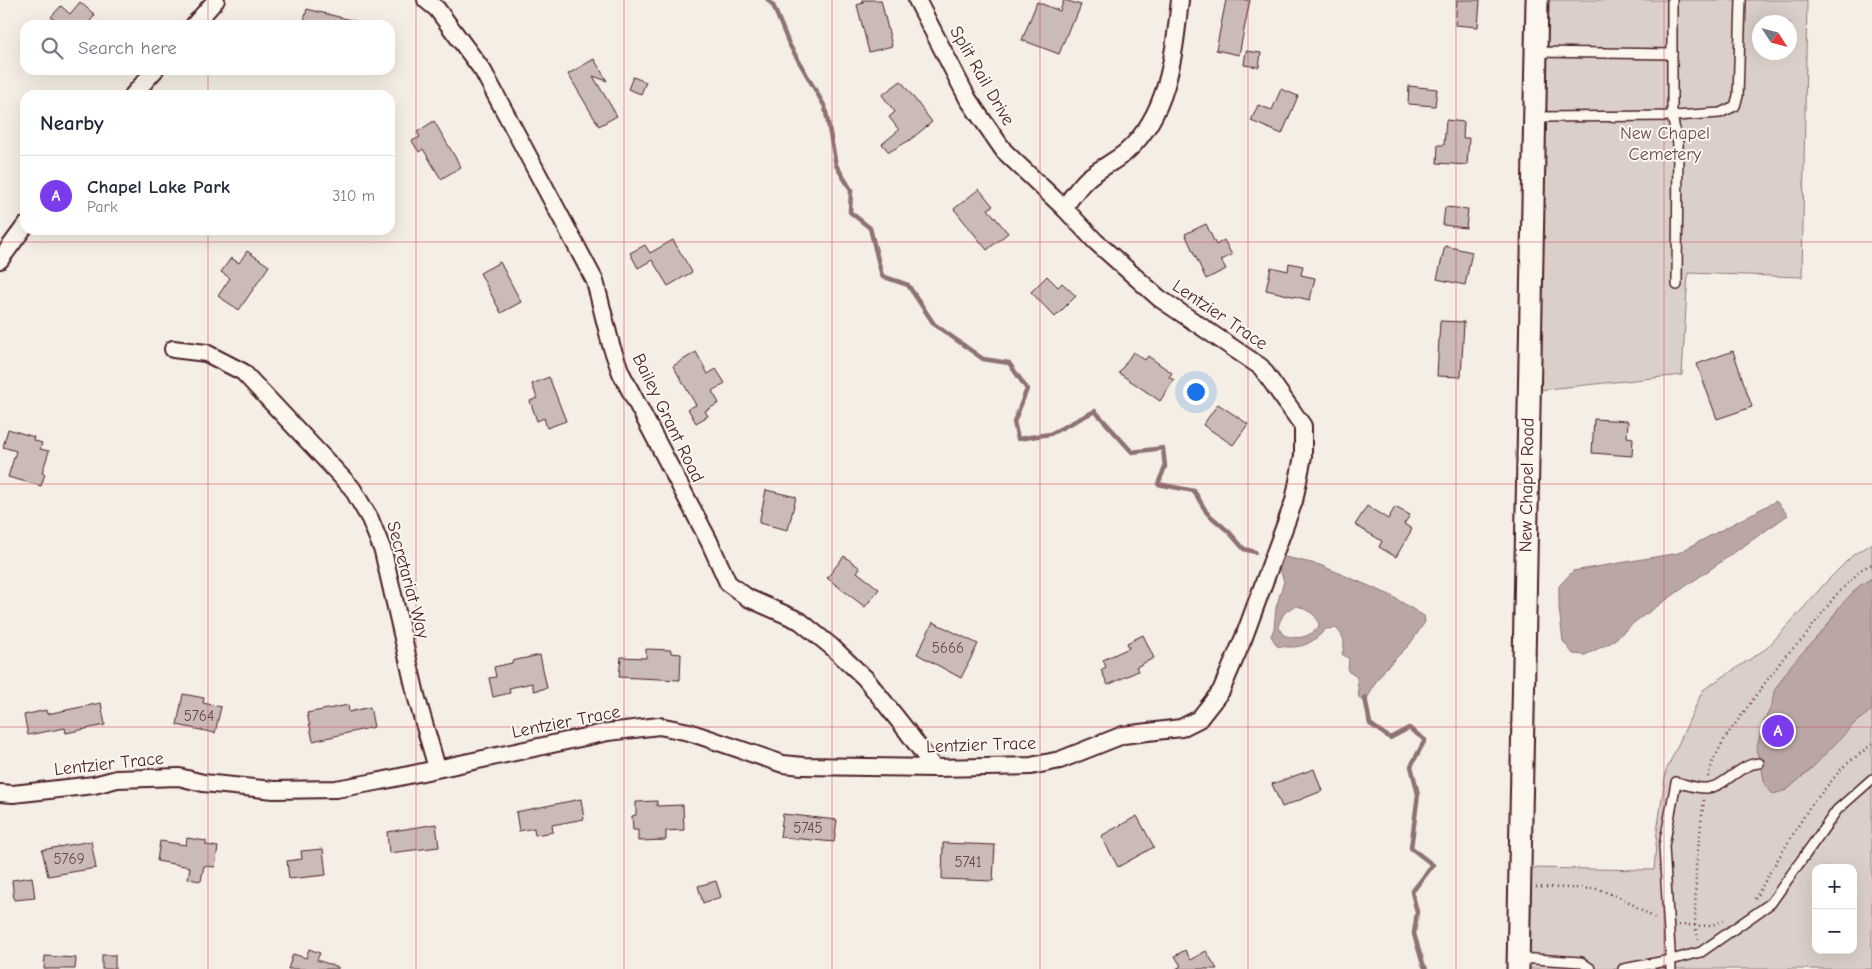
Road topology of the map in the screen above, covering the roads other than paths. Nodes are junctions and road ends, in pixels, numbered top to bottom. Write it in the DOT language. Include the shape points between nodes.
graph roads {
  1 [pos="216,0"];
  2 [pos="426,0"];
  3 [pos="917,0"];
  4 [pos="1180,0"];
  5 [pos="1537,0"];
  6 [pos="1672,0"];
  7 [pos="1741,0"];
  8 [pos="198,20"];
  9 [pos="1536,52"];
  10 [pos="1672,54"];
  11 [pos="151,75"];
  12 [pos="137,90"];
  13 [pos="1672,116"];
  14 [pos="1535,117"];
  15 [pos="1064,208"];
  16 [pos="20,233"];
  17 [pos="0,260"];
  18 [pos="1677,286"];
  19 [pos="173,349"];
  20 [pos="1759,763"];
  21 [pos="437,768"];
  22 [pos="934,768"];
  23 [pos="1872,779"];
  24 [pos="0,793"];
  25 [pos="1518,963"];
  26 [pos="1671,964"];
  27 [pos="1591,969"];
  28 [pos="1623,969"];
  1 -- 8 [label="street"];
  2 -- 22 [label="street, Bailey Grant Road" via="437,9 483,71 595,281 621,373 728,583 748,598 800,621 832,647 864,678"];
  3 -- 15 [label="street, Split Rail Drive" via="968,99 1004,151"];
  4 -- 15 [label="street" via="1168,78 1159,107 1145,132 1126,152 1087,179"];
  5 -- 9 [label="street, New Chapel Road"];
  6 -- 10 [label="lane"];
  7 -- 13 [label="lane" via="1735,106 1720,113"];
  9 -- 10 [label="lane"];
  9 -- 14 [label="street, New Chapel Road"];
  10 -- 13 [label="lane"];
  11 -- 12 [label="street"];
  13 -- 14 [label="lane"];
  13 -- 18 [label="lane" via="1678,144"];
  14 -- 25 [label="street, New Chapel Road"];
  15 -- 22 [label="street, Lentzier Trace" via="1095,241 1159,298 1261,367 1303,426 1303,456 1294,501 1225,682 1199,719 1181,728 1123,735 1060,760 1031,766"];
  16 -- 17 [label="street"];
  19 -- 21 [label="street, Secretariat Way" via="206,353 243,372 352,488 383,551"];
  20 -- 26 [label="lane" via="1706,788 1676,782 1664,846"];
  21 -- 22 [label="street, Lentzier Trace" via="608,732 659,726 689,732 783,764"];
  21 -- 24 [label="street, Lentzier Trace" via="336,789 274,790 203,783 179,777 117,779 94,785"];
  23 -- 26 [label="lane" via="1837,810 1771,903 1701,952"];
  25 -- 27 [label="lane" via="1581,962"];
  26 -- 28 [label="lane"];
}
